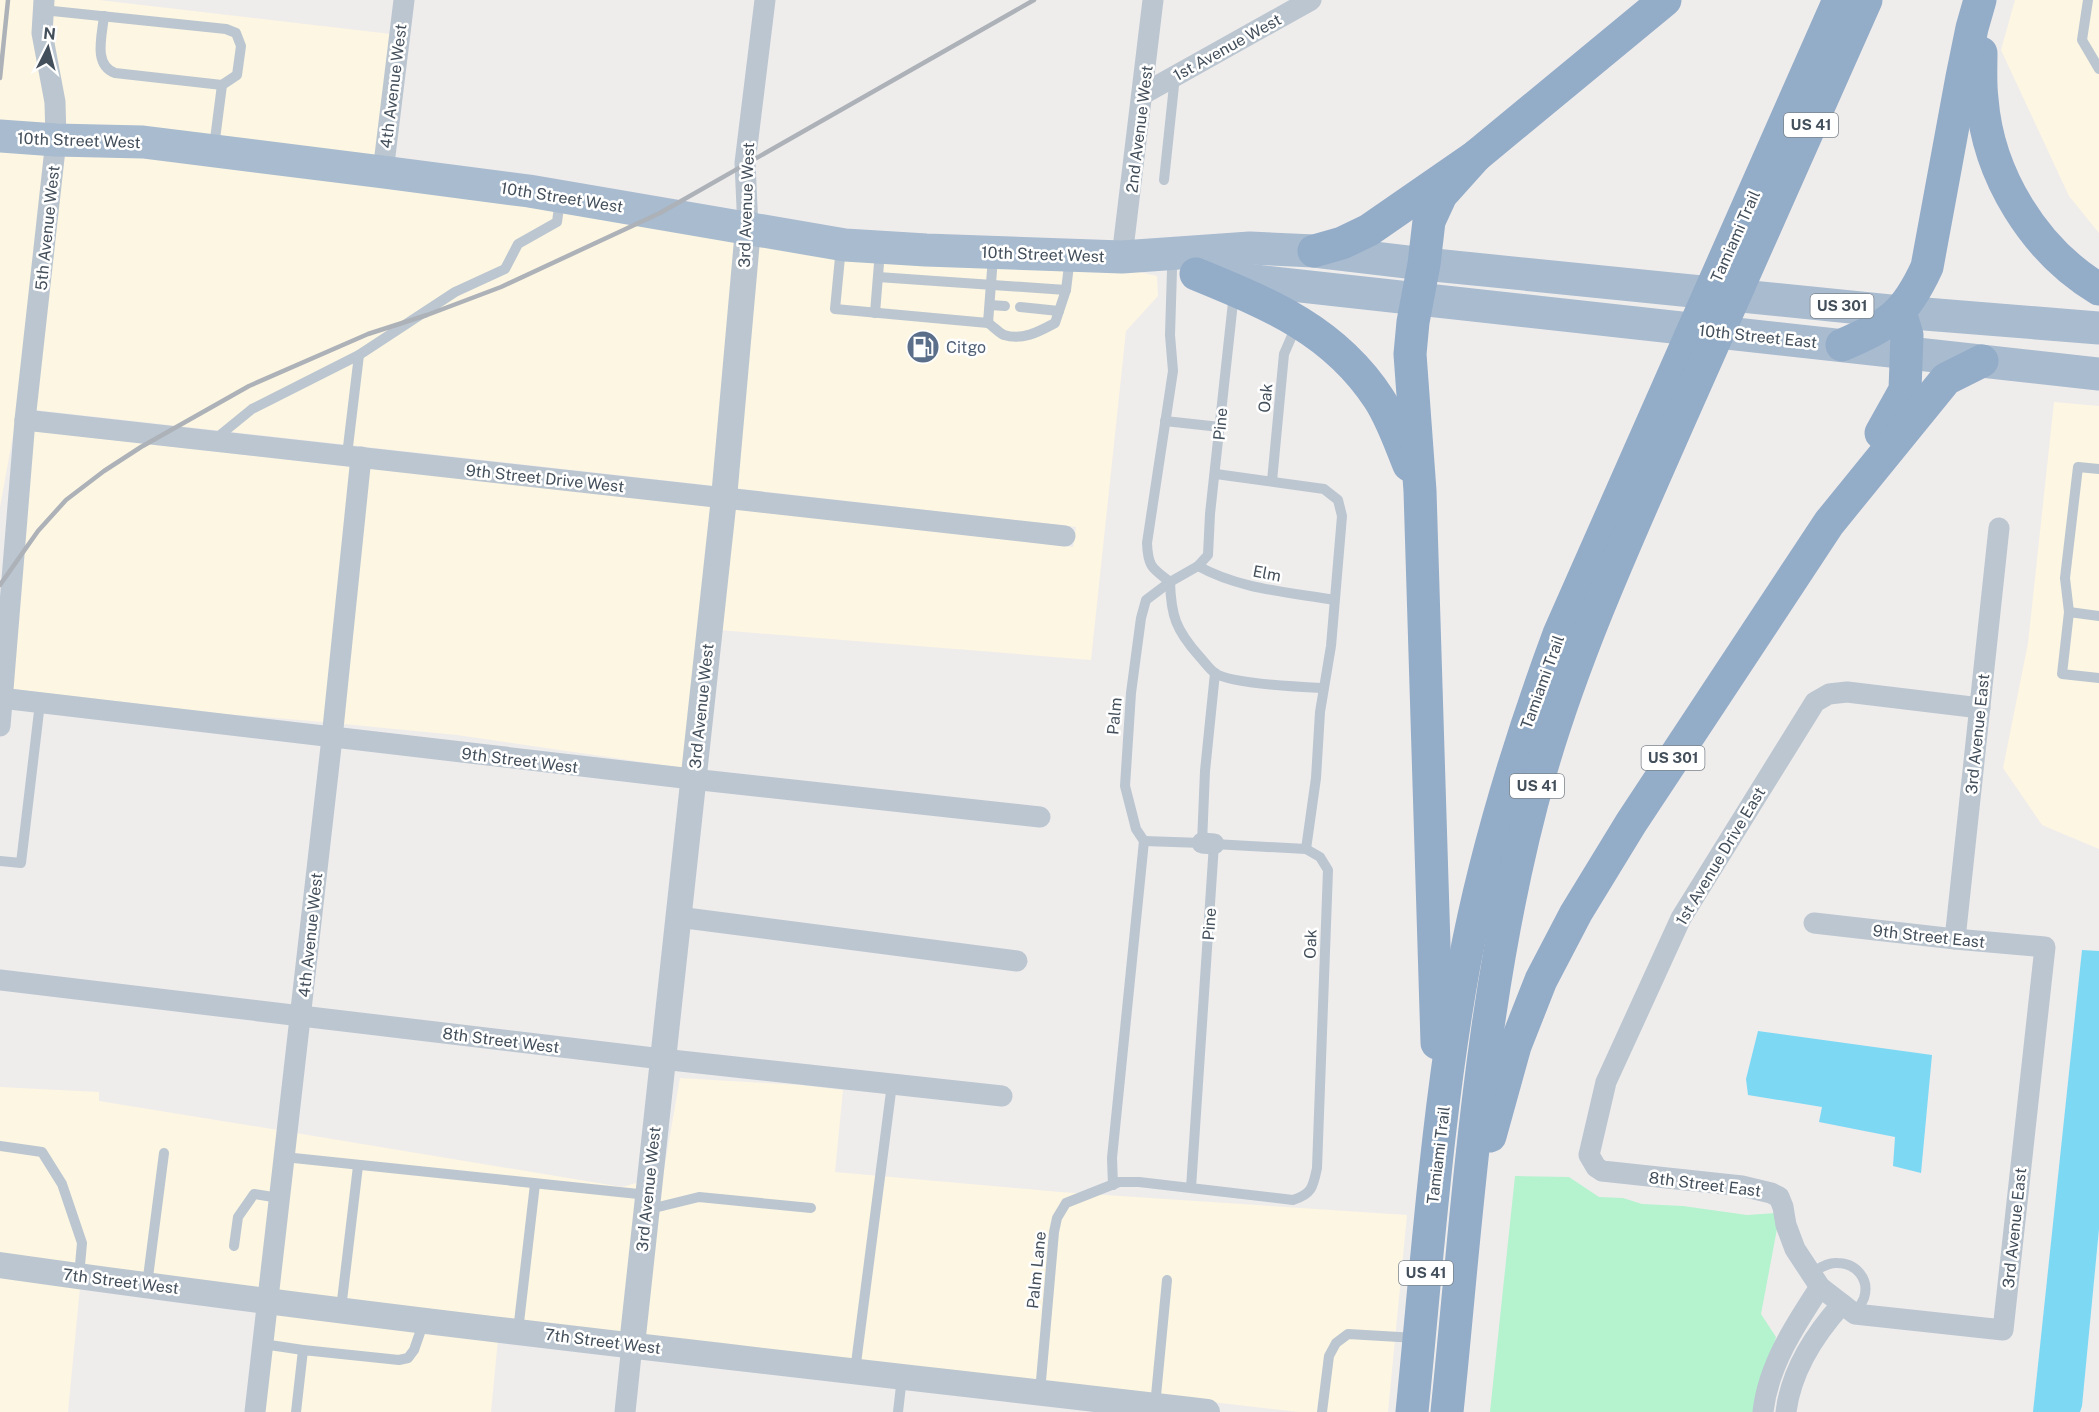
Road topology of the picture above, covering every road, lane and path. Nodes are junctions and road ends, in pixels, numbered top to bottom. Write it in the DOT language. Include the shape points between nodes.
graph roads {
  1 [pos="404,0"];
  2 [pos="765,0"];
  3 [pos="1153,0"];
  4 [pos="1311,0"];
  5 [pos="1665,0"];
  6 [pos="1839,0"];
  7 [pos="1866,0"];
  8 [pos="1980,0"];
  9 [pos="1985,0"];
  10 [pos="2088,0"];
  11 [pos="43,5"];
  12 [pos="104,16"];
  13 [pos="2099,69"];
  14 [pos="1175,76"];
  15 [pos="222,85"];
  16 [pos="1143,93"];
  17 [pos="0,136"];
  18 [pos="56,140"];
  19 [pos="214,151"];
  20 [pos="1476,156"];
  21 [pos="382,171"];
  22 [pos="1164,180"];
  23 [pos="561,196"];
  24 [pos="748,229"];
  25 [pos="841,244"];
  26 [pos="1743,249"];
  27 [pos="1314,251"];
  28 [pos="994,253"];
  29 [pos="1070,255"];
  30 [pos="1122,257"];
  31 [pos="879,262"];
  32 [pos="1424,264"];
  33 [pos="1184,272"];
  34 [pos="1234,284"];
  35 [pos="991,285"];
  36 [pos="2099,289"];
  37 [pos="1066,290"];
  38 [pos="1417,299"];
  39 [pos="990,305"];
  40 [pos="1005,306"];
  41 [pos="1020,308"];
  42 [pos="1059,311"];
  43 [pos="1900,312"];
  44 [pos="875,313"];
  45 [pos="1299,321"];
  46 [pos="988,323"];
  47 [pos="2099,328"];
  48 [pos="1842,345"];
  49 [pos="1907,352"];
  50 [pos="359,355"];
  51 [pos="1982,361"];
  52 [pos="2099,374"];
  53 [pos="1685,378"];
  54 [pos="25,420"];
  55 [pos="1166,420"];
  56 [pos="1220,427"];
  57 [pos="214,440"];
  58 [pos="354,456"];
  59 [pos="2099,468"];
  60 [pos="1216,474"];
  61 [pos="1272,481"];
  62 [pos="1420,491"];
  63 [pos="724,498"];
  64 [pos="1830,523"];
  65 [pos="1999,528"];
  66 [pos="1065,536"];
  67 [pos="0,561"];
  68 [pos="1198,566"];
  69 [pos="1170,582"];
  70 [pos="1334,600"];
  71 [pos="2069,612"];
  72 [pos="2099,616"];
  73 [pos="1215,673"];
  74 [pos="2099,678"];
  75 [pos="1323,688"];
  76 [pos="1,698"];
  77 [pos="40,703"];
  78 [pos="1980,708"];
  79 [pos="0,726"];
  80 [pos="332,738"];
  81 [pos="692,779"];
  82 [pos="1040,817"];
  83 [pos="1144,841"];
  84 [pos="1208,844"];
  85 [pos="1306,849"];
  86 [pos="0,861"];
  87 [pos="678,917"];
  88 [pos="1814,923"];
  89 [pos="1955,939"];
  90 [pos="2045,947"];
  91 [pos="1017,960"];
  92 [pos="0,980"];
  93 [pos="301,1015"];
  94 [pos="662,1059"];
  95 [pos="892,1084"];
  96 [pos="1002,1096"];
  97 [pos="1439,1135"];
  98 [pos="0,1146"];
  99 [pos="164,1153"];
  100 [pos="284,1157"];
  101 [pos="358,1166"];
  102 [pos="1602,1172"];
  103 [pos="535,1184"];
  104 [pos="1113,1185"];
  105 [pos="1191,1188"];
  106 [pos="279,1198"];
  107 [pos="1293,1200"];
  108 [pos="647,1203"];
  109 [pos="811,1208"];
  110 [pos="1467,1218"];
  111 [pos="234,1246"];
  112 [pos="0,1265"];
  113 [pos="79,1276"];
  114 [pos="1167,1280"];
  115 [pos="1815,1280"];
  116 [pos="147,1285"];
  117 [pos="267,1300"];
  118 [pos="341,1309"];
  119 [pos="1849,1309"];
  120 [pos="424,1320"];
  121 [pos="518,1331"];
  122 [pos="1791,1332"];
  123 [pos="1419,1338"];
  124 [pos="263,1344"];
  125 [pos="1811,1344"];
  126 [pos="632,1345"];
  127 [pos="303,1350"];
  128 [pos="855,1371"];
  129 [pos="902,1376"];
  130 [pos="1040,1392"];
  131 [pos="1155,1406"];
  132 [pos="1764,1406"];
  133 [pos="1787,1408"];
  134 [pos="255,1412"];
  135 [pos="296,1412"];
  136 [pos="625,1412"];
  137 [pos="898,1412"];
  138 [pos="1207,1412"];
  139 [pos="1322,1412"];
  140 [pos="1412,1412"];
  141 [pos="1448,1412"];
  1 -- 21 [label="street, 4th Avenue West"];
  2 -- 24 [label="street, 3rd Avenue West" via="746,163"];
  3 -- 16 [label="street, 2nd Avenue West"];
  4 -- 14 [label="street, 1st Avenue West"];
  5 -- 20 [label="highway"];
  6 -- 26 [label="highway, Tamiami Trail / US 41"];
  7 -- 26 [label="highway, Tamiami Trail / US 41"];
  8 -- 43 [label="highway" via="1927,267"];
  9 -- 36 [label="highway" via="1982,100 1992,153 2023,216 2048,248"];
  10 -- 13 [label="lane" via="2082,40"];
  11 -- 12 [label="lane"];
  11 -- 18 [label="street, 5th Avenue West" via="42,33 55,102"];
  12 -- 15 [label="lane" via="100,57 108,71"];
  12 -- 15 [label="lane" via="236,33 241,46 237,75"];
  14 -- 16 [label="street, 1st Avenue West"];
  14 -- 22 [label="lane"];
  15 -- 19 [label="lane"];
  16 -- 30 [label="street, 2nd Avenue West"];
  17 -- 18 [label="main road, 10th Street West"];
  18 -- 19 [label="main road, 10th Street West" via="143,142"];
  18 -- 54 [label="street, 5th Avenue West"];
  19 -- 21 [label="main road, 10th Street West"];
  20 -- 27 [label="highway" via="1369,230"];
  20 -- 32 [label="highway" via="1441,195 1429,221"];
  21 -- 23 [label="main road, 10th Street West"];
  23 -- 24 [label="main road, 10th Street West"];
  23 -- 50 [label="lane" via="557,222 518,244 505,269 455,292"];
  24 -- 25 [label="main road, 10th Street West"];
  24 -- 63 [label="street, 3rd Avenue West"];
  25 -- 31 [label="main road, 10th Street West"];
  25 -- 44 [label="lane" via="835,309"];
  26 -- 53 [label="highway, Tamiami Trail / US 41"];
  27 -- 30 [label="main road, 10th Street West" via="1250,248"];
  27 -- 32 [label="main road, 10th Street West"];
  28 -- 29 [label="main road, 10th Street West"];
  28 -- 31 [label="main road, 10th Street West"];
  28 -- 35 [label="lane"];
  29 -- 30 [label="main road, 10th Street West"];
  29 -- 37 [label="lane"];
  30 -- 33 [label="main road, 10th Street West"];
  31 -- 35 [label="lane" via="906,284"];
  31 -- 44 [label="lane"];
  32 -- 38 [label="highway"];
  32 -- 43 [label="main road, US 301"];
  33 -- 34 [label="highway"];
  33 -- 55 [label="lane" via="1170,335 1173,371"];
  34 -- 38 [label="main road"];
  34 -- 45 [label="highway"];
  34 -- 56 [label="lane, Pine"];
  35 -- 37 [label="lane"];
  35 -- 39 [label="lane"];
  37 -- 42 [label="lane"];
  38 -- 48 [label="main road, 10th Street East"];
  38 -- 62 [label="highway" via="1410,354"];
  39 -- 40 [label="lane"];
  39 -- 46 [label="lane"];
  41 -- 42 [label="lane"];
  42 -- 46 [label="lane" via="1055,323 1025,336 1004,334"];
  43 -- 47 [label="main road, US 301"];
  43 -- 48 [label="highway" via="1875,331"];
  43 -- 49 [label="highway"];
  44 -- 46 [label="lane" via="904,309"];
  45 -- 61 [label="lane, Oak" via="1284,354"];
  45 -- 62 [label="highway" via="1365,379 1392,423"];
  48 -- 49 [label="main road, 10th Street East"];
  49 -- 51 [label="main road, 10th Street East"];
  49 -- 64 [label="highway" via="1905,390"];
  50 -- 57 [label="lane" via="252,409"];
  50 -- 58 [label="lane"];
  51 -- 52 [label="main road, 10th Street East"];
  51 -- 64 [label="highway, US 301" via="1946,378"];
  53 -- 97 [label="highway, Tamiami Trail / US 41" via="1559,634 1512,770 1482,879 1464,965"];
  53 -- 110 [label="highway, Tamiami Trail / US 41" via="1560,710 1541,772 1509,901 1492,993"];
  54 -- 57 [label="street, 9th Street Drive West"];
  54 -- 67 [label="street, 5th Avenue West"];
  54 -- 76 [label="street, 5th Avenue West"];
  55 -- 56 [label="lane"];
  55 -- 69 [label="lane" via="1147,559"];
  56 -- 60 [label="lane, Pine"];
  57 -- 58 [label="street, 9th Street Drive West"];
  58 -- 63 [label="street, 9th Street Drive West"];
  58 -- 80 [label="street, 4th Avenue West"];
  59 -- 71 [label="lane" via="2078,466 2065,578"];
  60 -- 61 [label="lane"];
  60 -- 68 [label="lane, Pine" via="1208,555"];
  61 -- 70 [label="lane" via="1324,489 1338,500 1342,516"];
  62 -- 97 [label="highway"];
  63 -- 66 [label="street, 9th Street Drive West"];
  63 -- 81 [label="street, 3rd Avenue West"];
  64 -- 110 [label="highway, US 301" via="1631,823 1541,980 1515,1046"];
  65 -- 78 [label="street, 3rd Avenue East"];
  68 -- 69 [label="lane, Palm"];
  68 -- 70 [label="lane, Elm" via="1217,577 1248,585"];
  69 -- 73 [label="lane" via="1170,607 1177,627"];
  69 -- 83 [label="lane, Palm" via="1146,600 1131,693 1125,786 1136,829"];
  70 -- 75 [label="lane"];
  71 -- 72 [label="lane"];
  71 -- 74 [label="lane" via="2062,674"];
  73 -- 75 [label="lane" via="1268,684"];
  73 -- 84 [label="lane, Pine" via="1205,771"];
  75 -- 85 [label="lane"];
  76 -- 77 [label="street, 9th Street West"];
  76 -- 79 [label="street, 5th Avenue West"];
  77 -- 80 [label="street, 9th Street West"];
  77 -- 86 [label="lane" via="21,863"];
  78 -- 89 [label="street, 3rd Avenue East"];
  78 -- 102 [label="street, 1st Avenue Drive East" via="1847,692 1829,694 1815,702 1676,928 1606,1082 1589,1155"];
  80 -- 81 [label="street, 9th Street West"];
  80 -- 93 [label="street, 4th Avenue West"];
  81 -- 82 [label="street, 9th Street West"];
  81 -- 87 [label="street, 3rd Avenue West"];
  83 -- 84 [label="lane"];
  83 -- 104 [label="lane, Palm" via="1112,1158"];
  84 -- 85 [label="lane"];
  84 -- 105 [label="lane, Pine"];
  85 -- 107 [label="lane, Oak" via="1320,857 1328,870 1317,1168 1310,1191"];
  87 -- 91 [label="street"];
  87 -- 94 [label="street, 3rd Avenue West"];
  88 -- 89 [label="street, 9th Street East"];
  89 -- 90 [label="street, 9th Street East"];
  90 -- 119 [label="street, 3rd Avenue East" via="2003,1330"];
  92 -- 93 [label="street, 8th Street West"];
  93 -- 94 [label="street, 8th Street West"];
  93 -- 100 [label="street, 4th Avenue West"];
  94 -- 95 [label="street, 8th Street West"];
  94 -- 108 [label="street, 3rd Avenue West"];
  95 -- 96 [label="street, 8th Street West"];
  95 -- 128 [label="lane"];
  97 -- 123 [label="highway, Tamiami Trail / US 41"];
  98 -- 113 [label="lane" via="42,1152 62,1184 82,1243"];
  99 -- 116 [label="lane"];
  100 -- 101 [label="lane"];
  100 -- 106 [label="street, 4th Avenue West"];
  101 -- 103 [label="lane"];
  101 -- 118 [label="lane"];
  102 -- 115 [label="street, 8th Street East" via="1742,1186 1772,1193 1779,1197 1795,1249"];
  103 -- 108 [label="lane"];
  103 -- 121 [label="lane"];
  104 -- 105 [label="lane, Palm Lane" via="1139,1182"];
  104 -- 130 [label="lane, Palm Lane" via="1066,1203 1057,1218"];
  105 -- 107 [label="lane, Palm Lane"];
  106 -- 111 [label="lane" via="254,1194 238,1217"];
  106 -- 117 [label="street, 4th Avenue West"];
  108 -- 109 [label="lane" via="699,1197"];
  108 -- 126 [label="street, 3rd Avenue West"];
  110 -- 141 [label="highway, Tamiami Trail / US 41"];
  112 -- 113 [label="street, 7th Street West"];
  113 -- 116 [label="street, 7th Street West"];
  114 -- 131 [label="lane"];
  115 -- 119 [label="street, 8th Street East"];
  115 -- 119 [label="lane" via="1829,1264 1838,1263 1859,1271 1866,1288 1864,1298"];
  115 -- 122 [label="street"];
  116 -- 117 [label="street, 7th Street West"];
  117 -- 118 [label="street, 7th Street West"];
  117 -- 124 [label="street, 4th Avenue West"];
  118 -- 120 [label="street, 7th Street West"];
  119 -- 125 [label="street" via="1822,1327"];
  120 -- 121 [label="street, 7th Street West"];
  120 -- 127 [label="lane" via="408,1358"];
  121 -- 126 [label="street, 7th Street West"];
  122 -- 125 [label="street"];
  122 -- 132 [label="street"];
  123 -- 139 [label="lane" via="1348,1334 1336,1343 1329,1356"];
  123 -- 140 [label="highway, Tamiami Trail / US 41"];
  124 -- 127 [label="lane"];
  124 -- 134 [label="street, 4th Avenue West"];
  125 -- 133 [label="street"];
  126 -- 128 [label="street, 7th Street West"];
  126 -- 136 [label="street, 3rd Avenue West"];
  127 -- 135 [label="lane"];
  128 -- 129 [label="street, 7th Street West"];
  129 -- 130 [label="street, 7th Street West"];
  129 -- 137 [label="lane"];
  130 -- 131 [label="street, 7th Street West"];
  131 -- 138 [label="street, 7th Street West"];
  132 -- 133 [label="street"];
}
